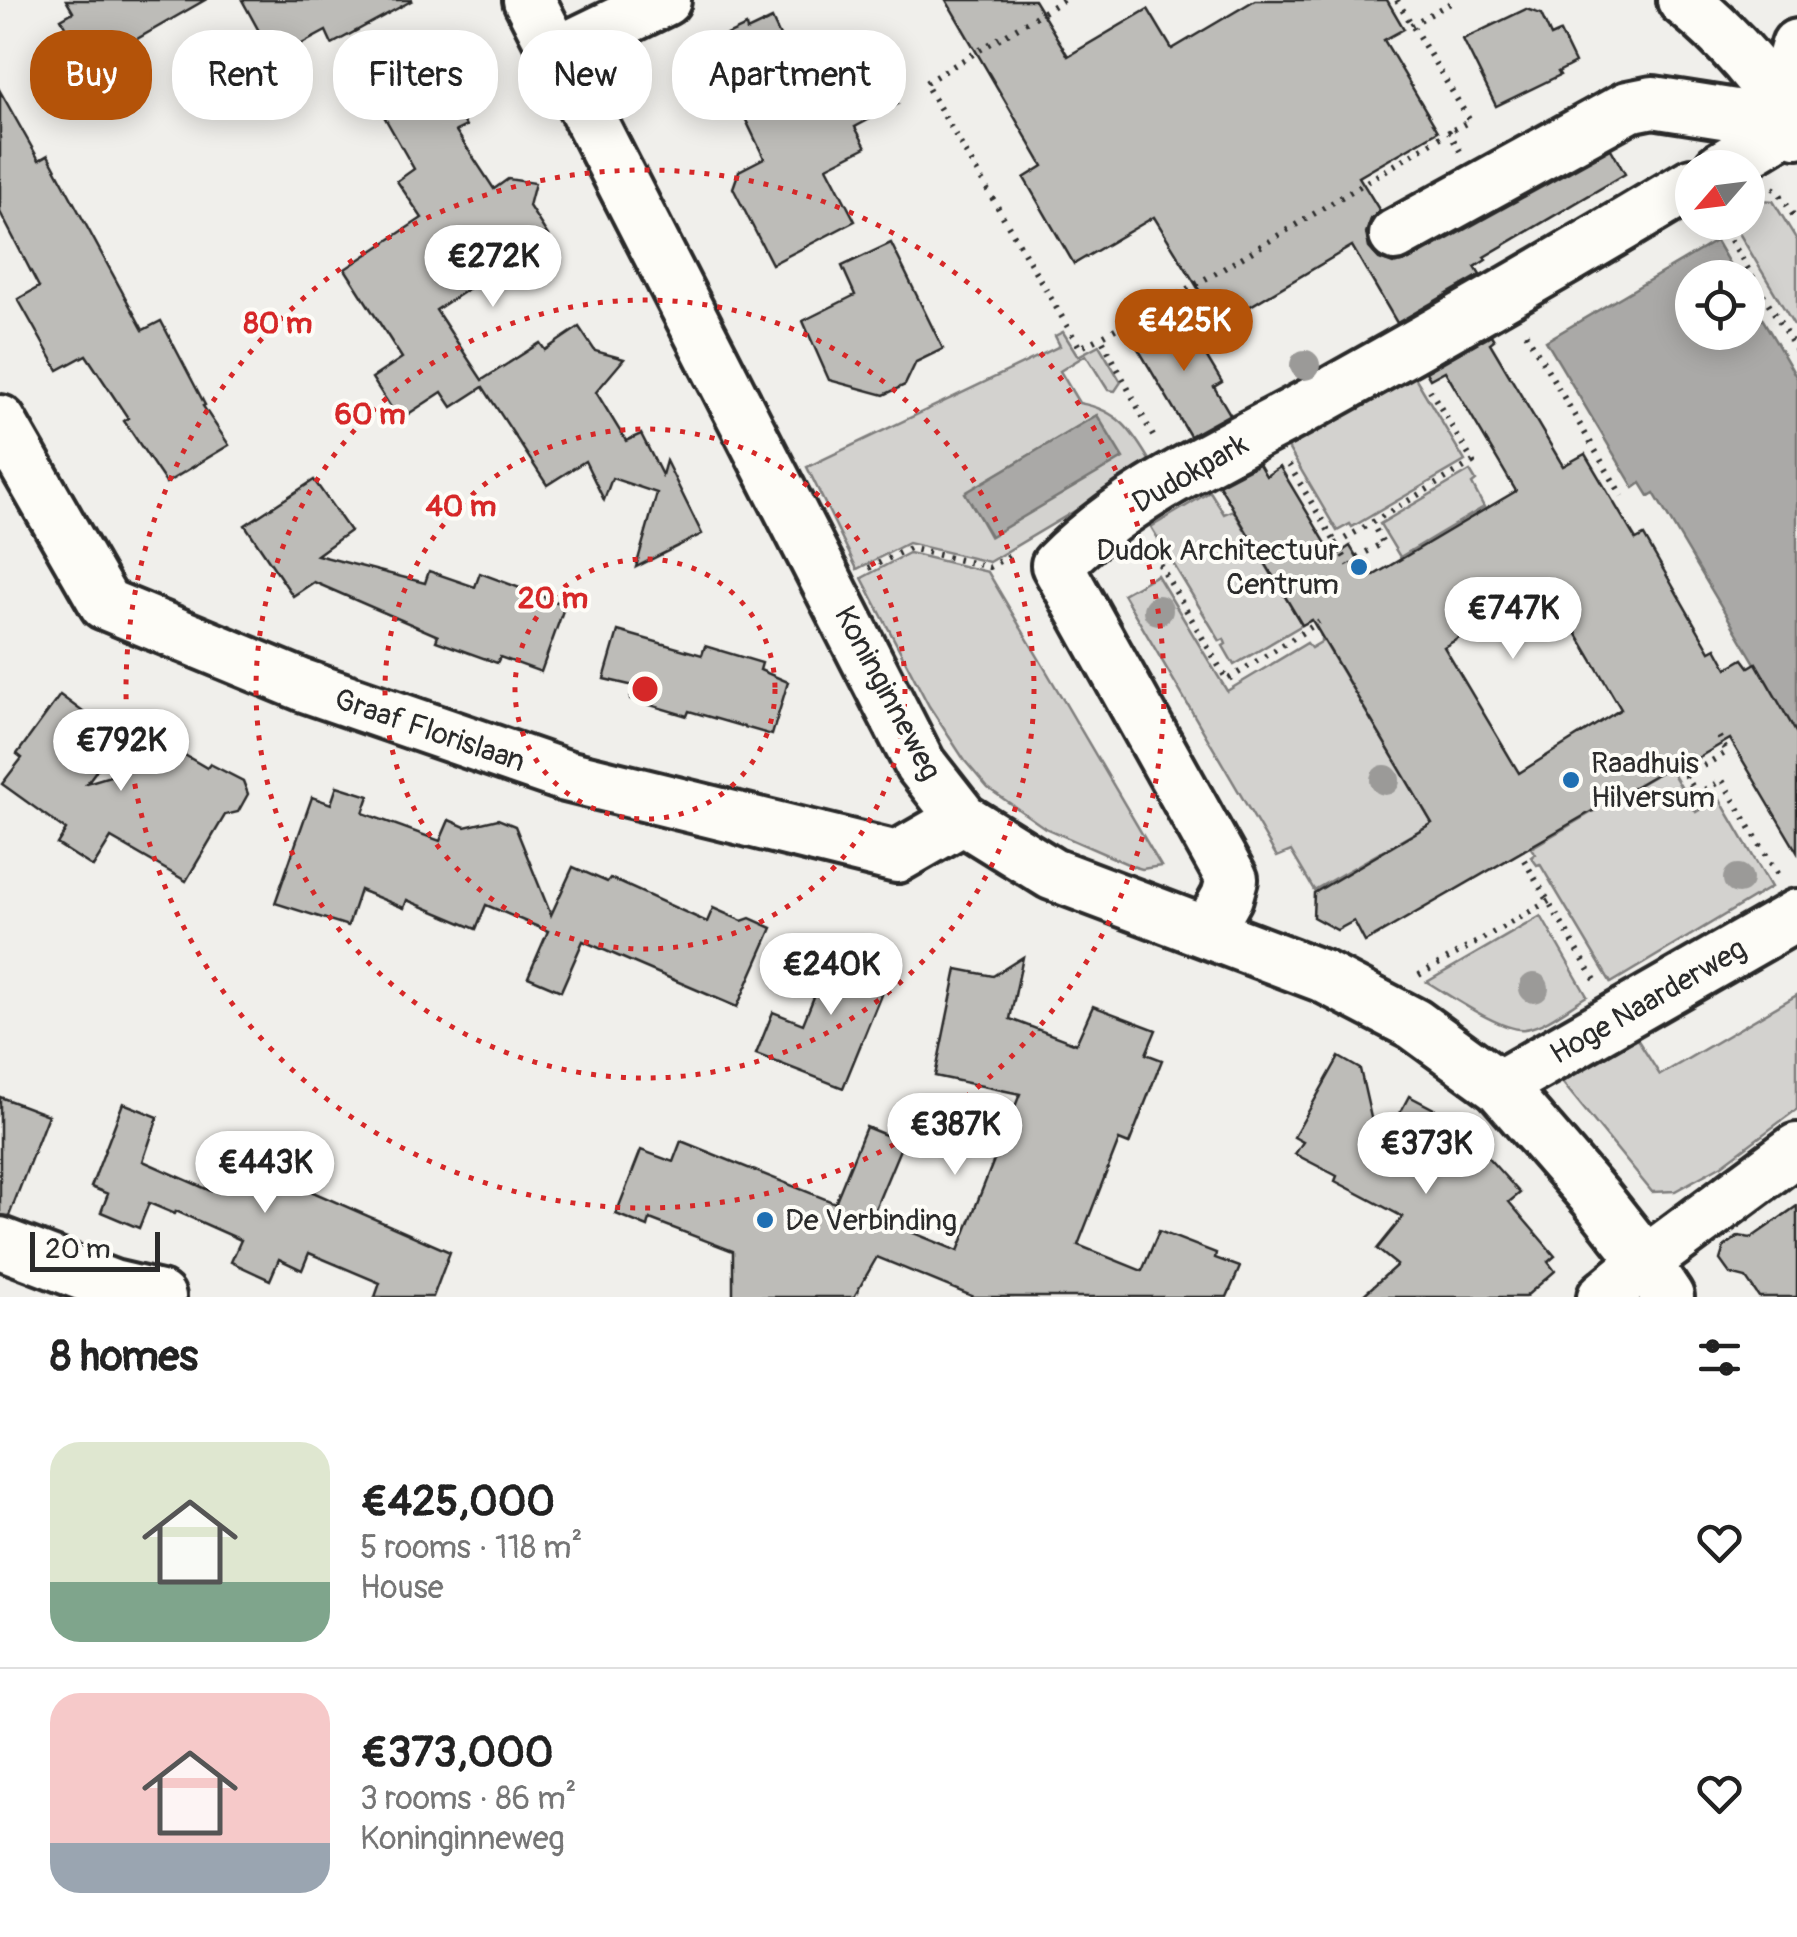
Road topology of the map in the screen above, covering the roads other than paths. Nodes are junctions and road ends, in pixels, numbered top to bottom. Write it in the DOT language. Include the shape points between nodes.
graph roads {
  1 [pos="530,0"];
  2 [pos="665,0"];
  3 [pos="1683,0"];
  4 [pos="546,30"];
  5 [pos="603,30"];
  6 [pos="1797,45"];
  7 [pos="593,120"];
  8 [pos="1790,120"];
  9 [pos="1746,150"];
  10 [pos="1675,194"];
  11 [pos="1395,235"];
  12 [pos="0,420"];
  13 [pos="963,819"];
  14 [pos="1791,902"];
  15 [pos="1208,930"];
  16 [pos="1499,1086"];
  17 [pos="1797,1149"];
  18 [pos="0,1243"];
  19 [pos="1656,1280"];
  20 [pos="160,1297"];
  21 [pos="1603,1297"];
  1 -- 4 [label="street, Koninginneweg"];
  2 -- 5 [label="street"];
  3 -- 8 [label="street" via="1732,46"];
  6 -- 8 [label="street"];
  7 -- 13 [label="street, Koninginneweg" via="920,764"];
  8 -- 9 [label="street"];
  8 -- 11 [label="street" via="1654,102 1628,107"];
  10 -- 15 [label="street, Dudokpark" via="1162,487 1087,534 1056,565 1232,880"];
  12 -- 13 [label="street, Graaf Florislaan" via="105,604 302,686 566,776 897,857"];
  13 -- 15 [label="street, Koninginneweg" via="1052,874"];
  14 -- 16 [label="street, Hoge Naarderweg"];
  15 -- 16 [label="street, Koninginneweg" via="1322,976 1414,1024"];
  16 -- 19 [label="street, Koninginneweg"];
  17 -- 19 [label="street"];
  18 -- 20 [label="street"];
  19 -- 21 [label="street"];
}
